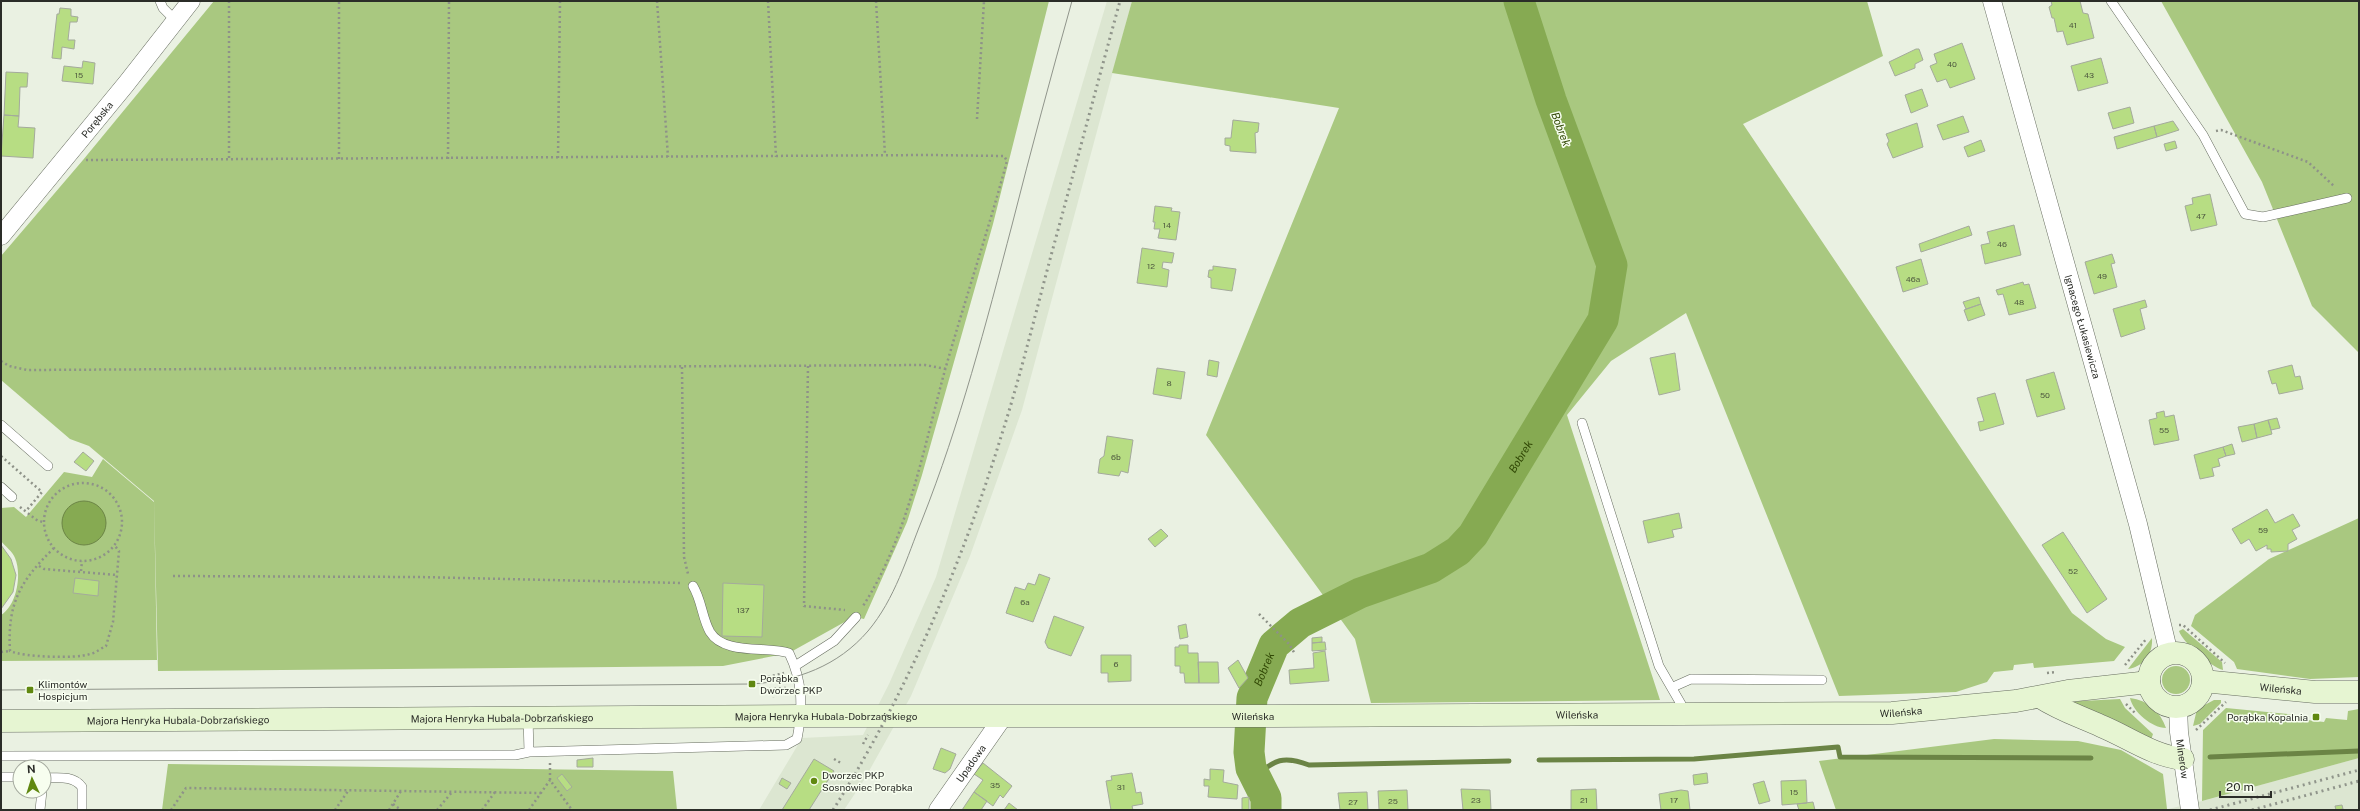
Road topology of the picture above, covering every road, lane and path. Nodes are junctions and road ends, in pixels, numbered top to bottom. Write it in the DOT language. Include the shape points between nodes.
graph roads {
  1 [pos="160,1"];
  2 [pos="191,1"];
  3 [pos="229,1"];
  4 [pos="339,1"];
  5 [pos="449,1"];
  6 [pos="560,1"];
  7 [pos="657,1"];
  8 [pos="768,1"];
  9 [pos="876,1"];
  10 [pos="984,1"];
  11 [pos="1992,1"];
  12 [pos="2111,1"];
  13 [pos="176,21"];
  14 [pos="976,119"];
  15 [pos="2203,135"];
  16 [pos="72,149"];
  17 [pos="885,156"];
  18 [pos="668,157"];
  19 [pos="776,157"];
  20 [pos="558,158"];
  21 [pos="229,159"];
  22 [pos="339,159"];
  23 [pos="448,159"];
  24 [pos="2347,198"];
  25 [pos="1,236"];
  26 [pos="1,361"];
  27 [pos="808,366"];
  28 [pos="682,367"];
  29 [pos="946,369"];
  30 [pos="1582,423"];
  31 [pos="1,426"];
  32 [pos="1,456"];
  33 [pos="48,466"];
  34 [pos="1,487"];
  35 [pos="12,496"];
  36 [pos="26,512"];
  37 [pos="44,522"];
  38 [pos="114,546"];
  39 [pos="54,548"];
  40 [pos="82,561"];
  41 [pos="39,566"];
  42 [pos="81,571"];
  43 [pos="117,575"];
  44 [pos="173,576"];
  45 [pos="693,586"];
  46 [pos="1259,614"];
  47 [pos="857,615"];
  48 [pos="2164,629"];
  49 [pos="10,651"];
  50 [pos="1,652"];
  51 [pos="1295,654"];
  52 [pos="2169,654"];
  53 [pos="795,666"];
  54 [pos="2124,667"];
  55 [pos="1822,680"];
  56 [pos="2203,681"];
  57 [pos="2149,682"];
  58 [pos="2227,684"];
  59 [pos="1673,687"];
  60 [pos="772,688"];
  61 [pos="2359,692"];
  62 [pos="2040,697"];
  63 [pos="773,701"];
  64 [pos="2178,707"];
  65 [pos="1681,714"];
  66 [pos="801,716"];
  67 [pos="528,717"];
  68 [pos="1003,717"];
  69 [pos="1,721"];
  70 [pos="2196,730"];
  71 [pos="549,751"];
  72 [pos="529,752"];
  73 [pos="1,756"];
  74 [pos="834,759"];
  75 [pos="2183,759"];
  76 [pos="841,763"];
  77 [pos="1,777"];
  78 [pos="12,777"];
  79 [pos="52,778"];
  80 [pos="550,780"];
  81 [pos="348,790"];
  82 [pos="402,791"];
  83 [pos="452,791"];
  84 [pos="496,792"];
  85 [pos="541,793"];
  86 [pos="41,799"];
  87 [pos="393,804"];
  88 [pos="40,810"];
  89 [pos="82,810"];
  90 [pos="171,810"];
  91 [pos="335,810"];
  92 [pos="389,810"];
  93 [pos="401,810"];
  94 [pos="437,810"];
  95 [pos="482,810"];
  96 [pos="529,810"];
  97 [pos="572,810"];
  98 [pos="938,810"];
  99 [pos="2190,810"];
  1 -- 13 [label="lane" via="163,8"];
  2 -- 13 [label="street, Porębska"];
  3 -- 21 [label="path"];
  4 -- 22 [label="path"];
  5 -- 23 [label="path"];
  6 -- 20 [label="path"];
  7 -- 18 [label="path"];
  8 -- 19 [label="path"];
  9 -- 17 [label="path"];
  10 -- 14 [label="path"];
  11 -- 48 [label="street, Ignacego Łukasiewicza" via="2138,524"];
  12 -- 15 [label="lane"];
  13 -- 16 [label="street, Porębska"];
  15 -- 24 [label="path" via="2221,130 2308,162"];
  15 -- 24 [label="lane" via="2245,214 2263,217"];
  16 -- 21 [label="path" via="83,160"];
  16 -- 25 [label="street, Porębska"];
  17 -- 19 [label="path"];
  17 -- 29 [label="path" via="996,154 1004,156 1007,161"];
  18 -- 19 [label="path"];
  18 -- 20 [label="path"];
  20 -- 23 [label="path"];
  21 -- 22 [label="path"];
  22 -- 23 [label="path"];
  26 -- 28 [label="path" via="9,366 27,370"];
  27 -- 28 [label="path"];
  27 -- 29 [label="path" via="925,365"];
  27 -- 47 [label="path" via="804,606"];
  28 -- 45 [label="path" via="684,557"];
  29 -- 47 [label="path" via="903,520 883,569"];
  30 -- 59 [label="lane" via="1659,666"];
  31 -- 33 [label="lane"];
  32 -- 36 [label="path" via="42,492"];
  34 -- 35 [label="lane"];
  35 -- 36 [label="path"];
  36 -- 37 [label="path" via="38,521"];
  37 -- 38 [label="path" via="51,501 65,486 85,483 95,485 112,496 121,513 120,533"];
  37 -- 39 [label="path"];
  38 -- 40 [label="path" via="102,556"];
  38 -- 43 [label="path" via="119,552"];
  39 -- 40 [label="path" via="67,557"];
  39 -- 41 [label="path"];
  40 -- 42 [label="path"];
  41 -- 42 [label="path" via="44,569"];
  41 -- 49 [label="path" via="31,573 16,599 10,618"];
  42 -- 43 [label="path"];
  43 -- 49 [label="path" via="113,622 106,646 90,655 24,655"];
  44 -- 45 [label="path" via="419,577 660,582"];
  45 -- 53 [label="lane" via="700,597 710,632 718,641 728,646 779,650 789,654"];
  46 -- 51 [label="path" via="1289,644"];
  47 -- 53 [label="lane" via="834,642"];
  48 -- 52 [label="street, Ignacego Łukasiewicza"];
  48 -- 54 [label="path" via="2147,633 2148,637"];
  48 -- 58 [label="path" via="2183,625 2229,666"];
  49 -- 50 [label="path"];
  52 -- 56 [label="street" via="2186,655 2192,659 2198,665"];
  52 -- 57 [label="street" via="2154,665"];
  53 -- 66 [label="lane" via="801,687"];
  55 -- 59 [label="lane" via="1691,679"];
  56 -- 58 [label="street, Wileńska"];
  56 -- 64 [label="street" via="2198,696"];
  57 -- 62 [label="street, Wileńska" via="2068,691"];
  57 -- 64 [label="street" via="2156,698"];
  58 -- 61 [label="street, Wileńska" via="2315,692"];
  58 -- 70 [label="path" via="2226,702"];
  59 -- 65 [label="lane" via="1681,704"];
  60 -- 63 [label="path"];
  62 -- 65 [label="street, Wileńska" via="1892,713"];
  62 -- 75 [label="street" via="2060,710 2101,726 2167,758"];
  64 -- 75 [label="street, Minerów"];
  65 -- 68 [label="street, Wileńska"];
  66 -- 67 [label="street, Majora Henryka Hubala-Dobrzańskiego"];
  66 -- 68 [label="street, Majora Henryka Hubala-Dobrzańskiego"];
  66 -- 71 [label="lane" via="797,739 786,745"];
  67 -- 69 [label="street, Majora Henryka Hubala-Dobrzańskiego"];
  67 -- 72 [label="lane"];
  68 -- 98 [label="street, Upadowa"];
  71 -- 72 [label="lane"];
  71 -- 80 [label="path"];
  72 -- 73 [label="lane" via="516,755"];
  74 -- 76 [label="path"];
  75 -- 99 [label="street, Minerów"];
  77 -- 78 [label="lane"];
  79 -- 89 [label="lane" via="77,780 82,787"];
  80 -- 85 [label="path"];
  80 -- 97 [label="path"];
  81 -- 82 [label="path"];
  81 -- 90 [label="path" via="186,788"];
  81 -- 91 [label="path"];
  82 -- 83 [label="path"];
  82 -- 87 [label="path"];
  83 -- 84 [label="path"];
  83 -- 94 [label="path"];
  84 -- 85 [label="path"];
  84 -- 95 [label="path"];
  85 -- 96 [label="path"];
  86 -- 88 [label="lane"];
  87 -- 92 [label="path"];
  87 -- 93 [label="path"];
}
